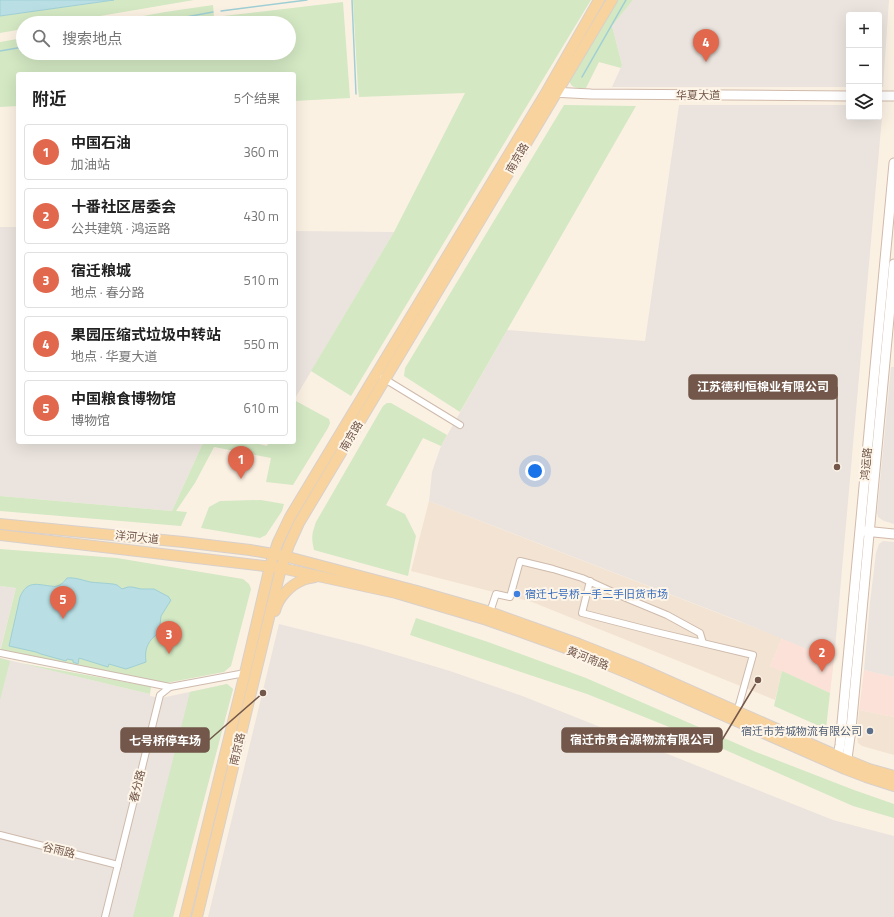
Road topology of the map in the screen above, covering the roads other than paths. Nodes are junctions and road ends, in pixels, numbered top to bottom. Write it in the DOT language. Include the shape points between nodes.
graph roads {
  1 [pos="599,0"];
  2 [pos="612,0"];
  3 [pos="551,92"];
  4 [pos="846,96"];
  5 [pos="882,96"];
  6 [pos="894,96"];
  7 [pos="894,163"];
  8 [pos="894,264"];
  9 [pos="885,360"];
  10 [pos="380,377"];
  11 [pos="460,425"];
  12 [pos="0,524"];
  13 [pos="865,531"];
  14 [pos="894,534"];
  15 [pos="0,535"];
  16 [pos="279,555"];
  17 [pos="275,567"];
  18 [pos="318,576"];
  19 [pos="590,582"];
  20 [pos="490,612"];
  21 [pos="703,643"];
  22 [pos="0,653"];
  23 [pos="245,673"];
  24 [pos="150,683"];
  25 [pos="170,687"];
  26 [pos="252,687"];
  27 [pos="160,694"];
  28 [pos="737,712"];
  29 [pos="841,763"];
  30 [pos="894,776"];
  31 [pos="894,786"];
  32 [pos="0,835"];
  33 [pos="118,865"];
  34 [pos="105,917"];
  35 [pos="185,917"];
  36 [pos="197,917"];
  1 -- 3 [label="main road, 南京路"];
  2 -- 3 [label="main road, 南京路"];
  3 -- 4 [label="street, 华夏大道"];
  3 -- 10 [label="main road, 南京路"];
  5 -- 6 [label="street"];
  7 -- 9 [label="street, 鸿运路"];
  8 -- 9 [label="street, 鸿运路"];
  9 -- 13 [label="street, 鸿运路"];
  10 -- 11 [label="street"];
  10 -- 16 [label="main road, 南京路"];
  12 -- 16 [label="main road, 洋河大道" via="183,542"];
  13 -- 14 [label="street"];
  13 -- 29 [label="street, 鸿运路" via="851,730"];
  15 -- 17 [label="main road, 洋河大道"];
  16 -- 17 [label="main road, 南京路"];
  16 -- 20 [label="main road, 黄河南路"];
  17 -- 18 [label="main road, 黄河南路"];
  17 -- 23 [label="main road, 南京路"];
  17 -- 26 [label="main road, 南京路"];
  18 -- 26 [label="main road" via="304,579 294,585 280,599 257,680"];
  18 -- 29 [label="main road, 黄河南路" via="396,593 488,620 630,674 784,743"];
  19 -- 20 [label="street" via="520,561 510,597 496,594"];
  19 -- 21 [label="street" via="667,615 700,633"];
  19 -- 21 [label="street" via="582,613"];
  20 -- 28 [label="main road, 黄河南路" via="637,667"];
  21 -- 28 [label="street" via="753,655"];
  22 -- 24 [label="street"];
  23 -- 25 [label="street"];
  23 -- 35 [label="main road, 南京路"];
  24 -- 25 [label="street"];
  24 -- 27 [label="street"];
  25 -- 27 [label="street"];
  26 -- 36 [label="main road, 南京路"];
  27 -- 33 [label="street, 春分路"];
  28 -- 29 [label="main road, 黄河南路"];
  29 -- 30 [label="main road, 黄河南路"];
  29 -- 31 [label="main road, 黄河南路" via="866,777"];
  32 -- 33 [label="street, 谷雨路"];
  33 -- 34 [label="street, 春分路"];
}
